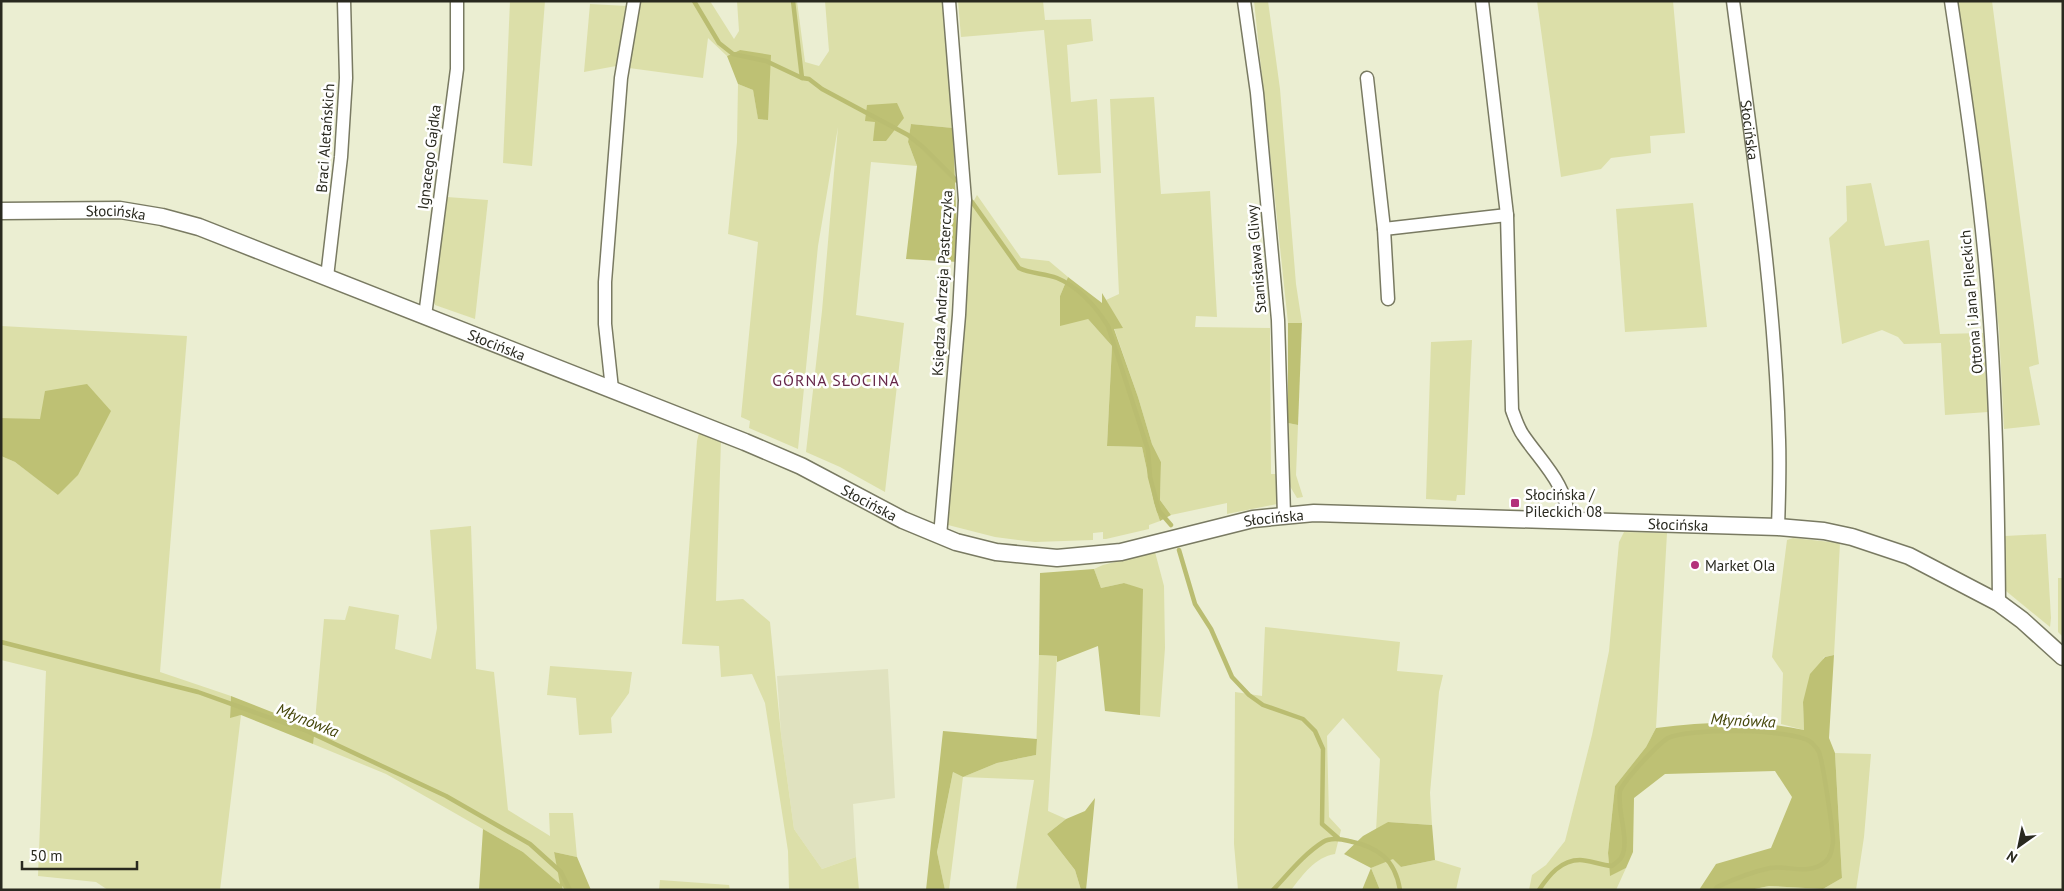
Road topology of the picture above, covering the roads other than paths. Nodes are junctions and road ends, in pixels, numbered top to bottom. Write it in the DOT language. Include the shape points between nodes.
graph roads {
  1 [pos="344,1"];
  2 [pos="457,1"];
  3 [pos="634,1"];
  4 [pos="949,1"];
  5 [pos="1244,1"];
  6 [pos="1482,1"];
  7 [pos="1734,1"];
  8 [pos="1951,1"];
  9 [pos="1367,78"];
  10 [pos="1,211"];
  11 [pos="1507,215"];
  12 [pos="1384,229"];
  13 [pos="327,277"];
  14 [pos="1388,298"];
  15 [pos="425,316"];
  16 [pos="612,389"];
  17 [pos="1284,515"];
  18 [pos="1568,521"];
  19 [pos="1778,527"];
  20 [pos="940,536"];
  21 [pos="1999,603"];
  22 [pos="2063,657"];
  1 -- 13 [label="street, Braci Aletańskich" via="346,78 342,157"];
  2 -- 15 [label="street, Ignacego Gajdka" via="457,69"];
  3 -- 16 [label="street" via="621,78 606,282 605,324"];
  4 -- 20 [label="street, Księdza Andrzeja Pasterczyka" via="964,208"];
  5 -- 17 [label="street, Stanisława Gliwy" via="1278,320"];
  6 -- 11 [label="street"];
  7 -- 19 [label="street, Słocińska" via="1756,172 1776,374 1780,441"];
  8 -- 21 [label="street, Ottona i Jana Pileckich" via="1987,281 1998,488"];
  9 -- 12 [label="street"];
  10 -- 13 [label="street, Słocińska" via="120,210 162,217 199,227"];
  11 -- 12 [label="street"];
  11 -- 18 [label="street" via="1512,410 1522,434 1557,479 1567,502"];
  12 -- 14 [label="street"];
  13 -- 15 [label="street, Słocińska"];
  15 -- 16 [label="street, Słocińska"];
  16 -- 20 [label="street, Słocińska" via="801,466"];
  17 -- 18 [label="street, Słocińska"];
  17 -- 20 [label="street, Słocińska" via="1253,519 1120,552 1082,557 996,552"];
  18 -- 19 [label="street, Słocińska"];
  19 -- 21 [label="street, Słocińska" via="1824,531 1882,546 1909,556"];
  21 -- 22 [label="street, Słocińska"];
}
